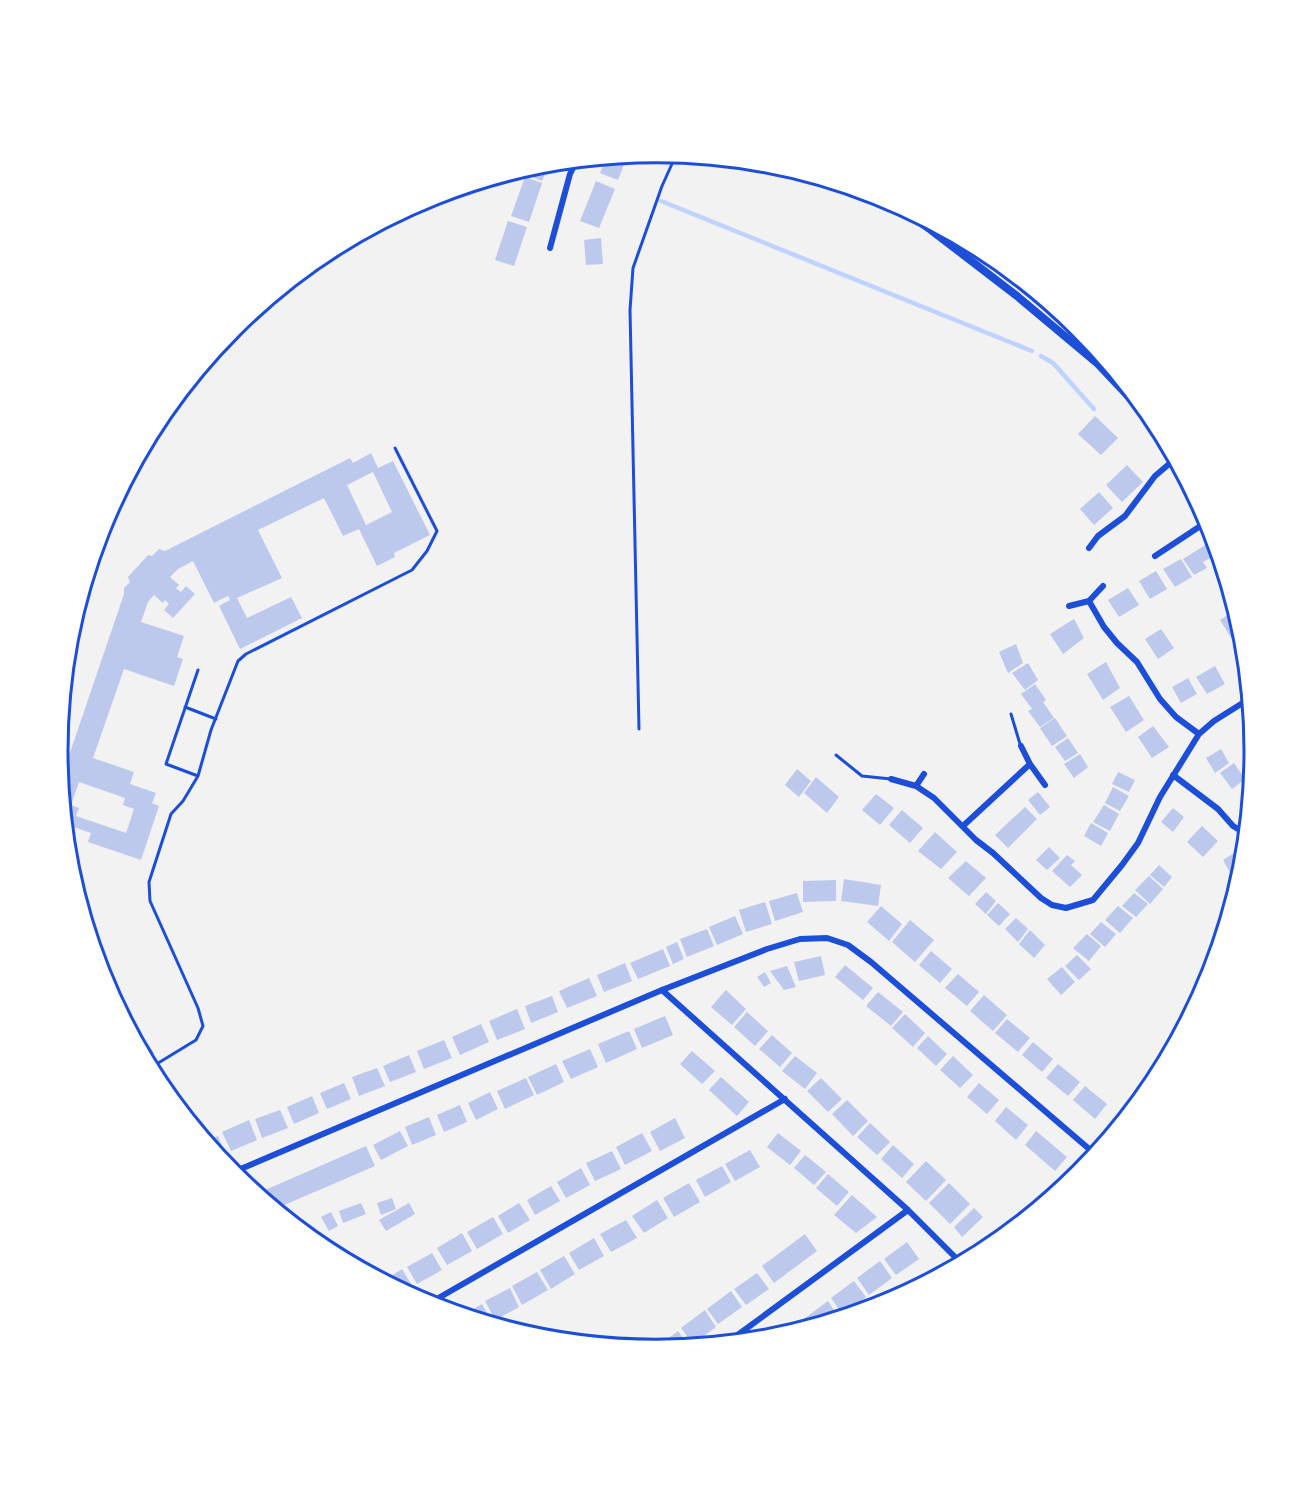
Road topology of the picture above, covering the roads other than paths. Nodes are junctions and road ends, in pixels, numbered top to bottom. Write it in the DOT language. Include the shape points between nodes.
graph roads {
  1 [pos="672,163"];
  2 [pos="572,169"];
  3 [pos="939,236"];
  4 [pos="550,248"];
  5 [pos="1101,367"];
  6 [pos="395,448"];
  7 [pos="1169,464"];
  8 [pos="1199,527"];
  9 [pos="1089,548"];
  10 [pos="1155,556"];
  11 [pos="1103,586"];
  12 [pos="1089,601"];
  13 [pos="1069,606"];
  14 [pos="198,670"];
  15 [pos="1241,704"];
  16 [pos="185,707"];
  17 [pos="1011,714"];
  18 [pos="216,719"];
  19 [pos="639,729"];
  20 [pos="1199,735"];
  21 [pos="1021,746"];
  22 [pos="836,756"];
  23 [pos="1030,764"];
  24 [pos="924,774"];
  25 [pos="1173,775"];
  26 [pos="198,776"];
  27 [pos="891,779"];
  28 [pos="1046,785"];
  29 [pos="916,786"];
  30 [pos="963,826"];
  31 [pos="1238,829"];
  32 [pos="662,990"];
  33 [pos="158,1063"];
  34 [pos="785,1100"];
  35 [pos="1089,1149"];
  36 [pos="242,1168"];
  37 [pos="908,1210"];
  38 [pos="955,1257"];
  39 [pos="439,1298"];
  40 [pos="741,1333"];
  1 -- 19 [label="lane" via="633,268 630,310"];
  2 -- 4 [label="street"];
  3 -- 5 [label="street"];
  6 -- 18 [label="lane" via="437,531 427,551 412,570 246,654 238,661"];
  7 -- 9 [label="street" via="1125,516"];
  8 -- 10 [label="street"];
  11 -- 12 [label="street"];
  12 -- 13 [label="street"];
  12 -- 20 [label="street" via="1104,627 1137,662 1160,699"];
  14 -- 16 [label="lane"];
  15 -- 20 [label="street"];
  16 -- 18 [label="lane"];
  16 -- 26 [label="lane" via="165,764"];
  17 -- 21 [label="lane"];
  18 -- 26 [label="lane"];
  20 -- 25 [label="street"];
  21 -- 23 [label="street"];
  22 -- 27 [label="lane" via="862,776"];
  23 -- 28 [label="street"];
  23 -- 30 [label="street"];
  24 -- 29 [label="street"];
  25 -- 30 [label="street" via="1138,843 1122,865 1093,900 1066,908 1041,898"];
  25 -- 31 [label="street"];
  26 -- 33 [label="lane" via="171,814 149,882 150,901 204,1026 196,1040"];
  27 -- 29 [label="street"];
  29 -- 30 [label="street"];
  32 -- 34 [label="street"];
  32 -- 35 [label="street" via="800,939 827,938 848,945"];
  32 -- 36 [label="street"];
  34 -- 37 [label="street"];
  34 -- 39 [label="street"];
  37 -- 38 [label="street"];
  37 -- 40 [label="street"];
}
